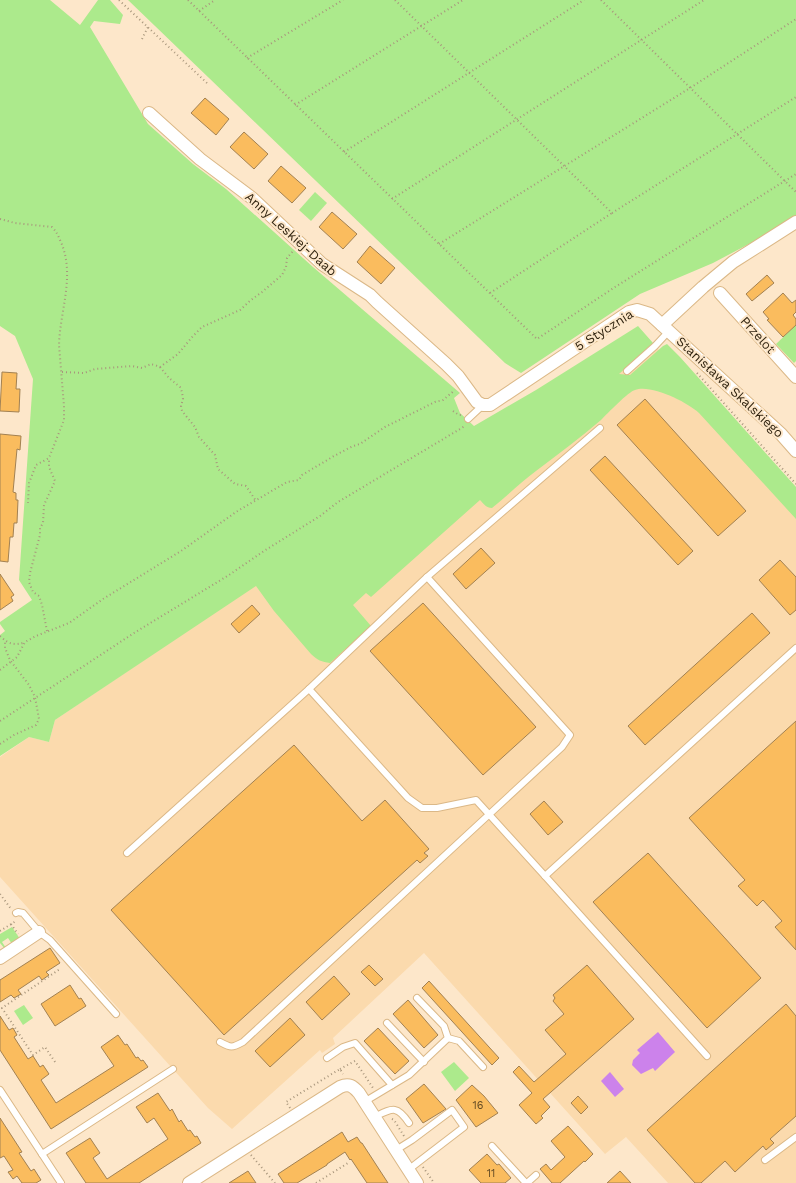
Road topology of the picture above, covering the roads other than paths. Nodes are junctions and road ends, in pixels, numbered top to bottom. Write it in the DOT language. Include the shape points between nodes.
graph roads {
  1 [pos="149,113"];
  2 [pos="796,222"];
  3 [pos="720,293"];
  4 [pos="665,328"];
  5 [pos="627,371"];
  6 [pos="796,377"];
  7 [pos="483,405"];
  8 [pos="468,419"];
  9 [pos="600,428"];
  10 [pos="796,451"];
  11 [pos="427,577"];
  12 [pos="796,648"];
  13 [pos="309,688"];
  14 [pos="488,814"];
  15 [pos="127,853"];
  16 [pos="545,876"];
  17 [pos="16,913"];
  18 [pos="39,932"];
  19 [pos="0,958"];
  20 [pos="417,998"];
  21 [pos="116,1014"];
  22 [pos="388,1023"];
  23 [pos="448,1038"];
  24 [pos="220,1042"];
  25 [pos="707,1056"];
  26 [pos="327,1058"];
  27 [pos="424,1062"];
  28 [pos="484,1067"];
  29 [pos="173,1070"];
  30 [pos="392,1085"];
  31 [pos="0,1090"];
  32 [pos="364,1102"];
  33 [pos="374,1117"];
  34 [pos="409,1123"];
  35 [pos="796,1137"];
  36 [pos="492,1146"];
  37 [pos="396,1150"];
  38 [pos="42,1154"];
  39 [pos="765,1160"];
  40 [pos="408,1170"];
  41 [pos="536,1175"];
  42 [pos="61,1183"];
  43 [pos="189,1183"];
  44 [pos="417,1183"];
  45 [pos="526,1183"];
  1 -- 7 [label="street, Anny Leskiej-Daab" via="200,159 252,198 322,264 377,302 446,364 477,402"];
  2 -- 4 [label="street" via="733,262 703,287"];
  3 -- 6 [label="street, Przelot"];
  4 -- 5 [label="lane" via="655,346"];
  4 -- 7 [label="street, 5 Stycznia" via="644,311 629,312 490,405"];
  4 -- 10 [label="street, Stanisława Skalskiego" via="781,434"];
  7 -- 8 [label="lane"];
  9 -- 11 [label="lane"];
  11 -- 13 [label="lane"];
  11 -- 14 [label="lane" via="570,735 562,747"];
  12 -- 16 [label="lane"];
  13 -- 14 [label="lane" via="408,798 422,808 437,808 476,800"];
  13 -- 15 [label="lane"];
  14 -- 16 [label="lane"];
  14 -- 24 [label="lane" via="243,1042 233,1047"];
  16 -- 25 [label="lane"];
  17 -- 18 [label="lane" via="23,913"];
  18 -- 19 [label="street"];
  18 -- 21 [label="lane" via="50,940"];
  20 -- 23 [label="lane" via="444,1026"];
  22 -- 27 [label="lane"];
  23 -- 27 [label="lane"];
  23 -- 28 [label="lane" via="459,1041"];
  26 -- 30 [label="lane" via="343,1047 355,1043"];
  27 -- 30 [label="lane" via="409,1076"];
  29 -- 38 [label="lane"];
  30 -- 32 [label="lane"];
  31 -- 38 [label="lane"];
  32 -- 33 [label="street"];
  32 -- 43 [label="street" via="354,1087 340,1087 220,1160"];
  33 -- 34 [label="lane" via="394,1110 402,1113"];
  33 -- 37 [label="street"];
  35 -- 39 [label="lane"];
  36 -- 45 [label="lane"];
  37 -- 40 [label="street"];
  37 -- 40 [label="lane" via="452,1110 464,1126"];
  38 -- 42 [label="lane"];
  40 -- 44 [label="street"];
  41 -- 45 [label="lane"];
}
